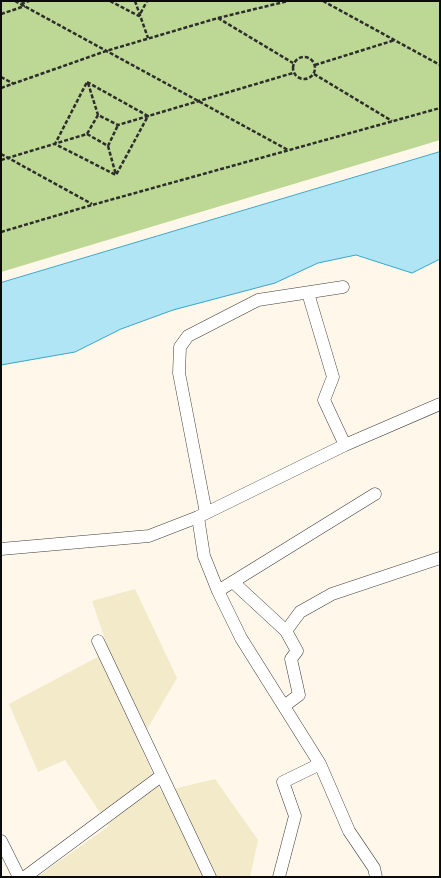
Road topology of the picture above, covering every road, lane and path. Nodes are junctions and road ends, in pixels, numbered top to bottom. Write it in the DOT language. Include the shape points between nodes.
graph roads {
  1 [pos="16,1"];
  2 [pos="29,1"];
  3 [pos="110,1"];
  4 [pos="135,1"];
  5 [pos="147,1"];
  6 [pos="288,1"];
  7 [pos="323,1"];
  8 [pos="21,4"];
  9 [pos="26,6"];
  10 [pos="1,14"];
  11 [pos="139,16"];
  12 [pos="218,18"];
  13 [pos="148,38"];
  14 [pos="395,40"];
  15 [pos="106,51"];
  16 [pos="293,63"];
  17 [pos="315,65"];
  18 [pos="440,65"];
  19 [pos="293,73"];
  20 [pos="314,74"];
  21 [pos="1,77"];
  22 [pos="87,82"];
  23 [pos="14,84"];
  24 [pos="1,88"];
  25 [pos="198,101"];
  26 [pos="440,108"];
  27 [pos="98,115"];
  28 [pos="148,116"];
  29 [pos="393,121"];
  30 [pos="118,125"];
  31 [pos="87,134"];
  32 [pos="55,144"];
  33 [pos="108,146"];
  34 [pos="288,150"];
  35 [pos="1,154"];
  36 [pos="9,158"];
  37 [pos="1,160"];
  38 [pos="116,175"];
  39 [pos="92,204"];
  40 [pos="2,231"];
  41 [pos="343,288"];
  42 [pos="308,293"];
  43 [pos="440,404"];
  44 [pos="345,445"];
  45 [pos="375,494"];
  46 [pos="202,515"];
  47 [pos="1,549"];
  48 [pos="440,558"];
  49 [pos="233,582"];
  50 [pos="218,591"];
  51 [pos="286,631"];
  52 [pos="98,641"];
  53 [pos="284,706"];
  54 [pos="320,764"];
  55 [pos="161,776"];
  56 [pos="1,841"];
  57 [pos="19,877"];
  58 [pos="25,877"];
  59 [pos="210,877"];
  60 [pos="279,877"];
  61 [pos="376,877"];
  1 -- 8 [label="path"];
  2 -- 8 [label="path"];
  3 -- 11 [label="path"];
  4 -- 11 [label="path"];
  5 -- 11 [label="path"];
  6 -- 12 [label="path"];
  7 -- 14 [label="path"];
  8 -- 9 [label="path"];
  9 -- 10 [label="path"];
  9 -- 15 [label="path"];
  11 -- 13 [label="path"];
  12 -- 13 [label="path"];
  12 -- 16 [label="path"];
  13 -- 15 [label="path"];
  14 -- 17 [label="path"];
  14 -- 18 [label="path"];
  15 -- 23 [label="path"];
  15 -- 25 [label="path"];
  16 -- 17 [label="path" via="300,57 309,57"];
  16 -- 19 [label="path"];
  17 -- 20 [label="path"];
  19 -- 20 [label="path" via="298,78 307,79"];
  19 -- 25 [label="path"];
  20 -- 29 [label="path"];
  21 -- 23 [label="path"];
  22 -- 27 [label="path"];
  22 -- 28 [label="path"];
  22 -- 32 [label="path"];
  23 -- 24 [label="path"];
  25 -- 28 [label="path"];
  25 -- 34 [label="path"];
  26 -- 29 [label="path"];
  27 -- 30 [label="path"];
  27 -- 31 [label="path"];
  28 -- 30 [label="path"];
  28 -- 38 [label="path"];
  29 -- 34 [label="path"];
  30 -- 33 [label="path"];
  31 -- 32 [label="path"];
  31 -- 33 [label="path"];
  32 -- 36 [label="path"];
  32 -- 38 [label="path"];
  33 -- 38 [label="path"];
  34 -- 39 [label="path"];
  35 -- 36 [label="path"];
  36 -- 37 [label="path"];
  36 -- 39 [label="path"];
  39 -- 40 [label="path"];
  41 -- 42 [label="street"];
  42 -- 44 [label="street" via="333,377 324,400"];
  42 -- 46 [label="street" via="258,300 188,336 180,347 179,373"];
  43 -- 44 [label="street"];
  44 -- 46 [label="street"];
  45 -- 49 [label="street"];
  46 -- 47 [label="street" via="149,536"];
  46 -- 50 [label="street" via="204,556"];
  48 -- 51 [label="street" via="332,594 300,612"];
  49 -- 50 [label="street"];
  49 -- 51 [label="street"];
  50 -- 53 [label="street" via="241,638"];
  51 -- 53 [label="street" via="296,652 291,659 299,695"];
  52 -- 55 [label="street"];
  53 -- 54 [label="street"];
  54 -- 60 [label="street" via="283,782 295,816"];
  54 -- 61 [label="street" via="349,831 374,868"];
  55 -- 58 [label="street"];
  55 -- 59 [label="street"];
  56 -- 57 [label="street"];
}
